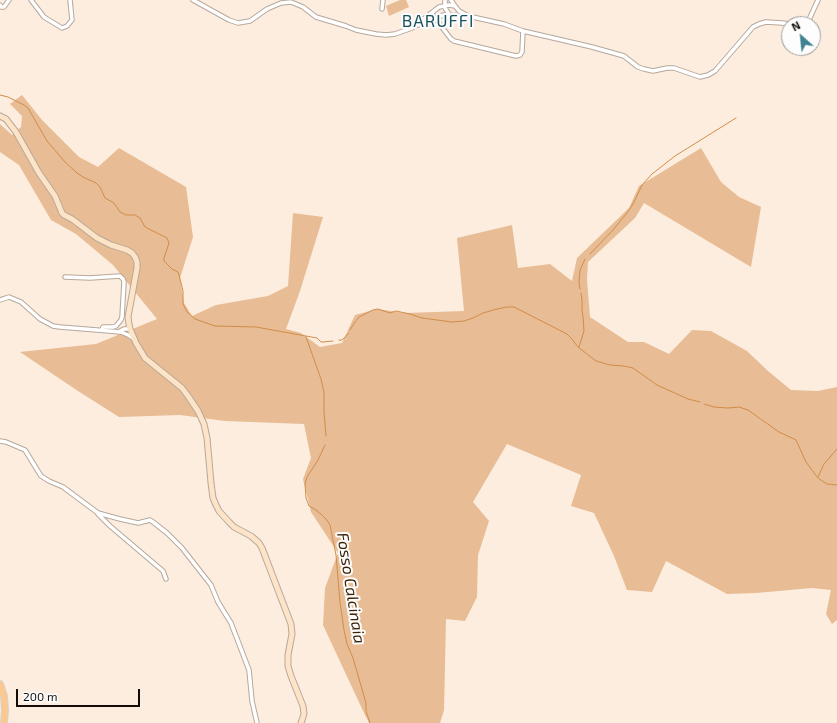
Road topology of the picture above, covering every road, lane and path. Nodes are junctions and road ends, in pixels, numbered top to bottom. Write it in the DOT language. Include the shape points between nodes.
graph roads {
  1 [pos="9,0"];
  2 [pos="31,0"];
  3 [pos="70,0"];
  4 [pos="193,0"];
  5 [pos="383,0"];
  6 [pos="445,0"];
  7 [pos="451,0"];
  8 [pos="818,0"];
  9 [pos="0,5"];
  10 [pos="445,6"];
  11 [pos="455,6"];
  12 [pos="382,8"];
  13 [pos="431,13"];
  14 [pos="449,14"];
  15 [pos="468,16"];
  16 [pos="811,16"];
  17 [pos="435,18"];
  18 [pos="781,23"];
  19 [pos="415,26"];
  20 [pos="524,31"];
  21 [pos="0,116"];
  22 [pos="65,277"];
  23 [pos="123,297"];
  24 [pos="131,297"];
  25 [pos="0,300"];
  26 [pos="128,321"];
  27 [pos="130,329"];
  28 [pos="102,330"];
  29 [pos="121,331"];
  30 [pos="135,340"];
  31 [pos="0,441"];
  32 [pos="98,514"];
  33 [pos="166,579"];
  34 [pos="0,684"];
  35 [pos="5,722"];
  36 [pos="257,723"];
  37 [pos="301,723"];
  1 -- 9 [label="street" via="4,7"];
  2 -- 3 [label="street" via="44,17 62,28 72,20"];
  4 -- 19 [label="street" via="238,23 250,21 281,3 291,2 316,17 366,33 395,34"];
  5 -- 12 [label="street"];
  6 -- 10 [label="street"];
  7 -- 11 [label="street"];
  8 -- 16 [label="street"];
  10 -- 11 [label="street"];
  10 -- 13 [label="street"];
  10 -- 14 [label="street"];
  11 -- 14 [label="street"];
  11 -- 15 [label="street"];
  13 -- 17 [label="street"];
  13 -- 19 [label="street"];
  14 -- 15 [label="street"];
  14 -- 17 [label="street"];
  15 -- 20 [label="street"];
  17 -- 19 [label="street" via="428,23"];
  17 -- 20 [label="street" via="454,41 518,56 522,52"];
  18 -- 20 [label="street" via="766,22 754,26 715,71 700,77 674,68 644,69 624,56"];
  21 -- 24 [label="main road" via="6,119 16,132 55,196 62,213 104,242 132,253 137,268"];
  22 -- 23 [label="street" via="120,276 124,282"];
  23 -- 24 [label="street"];
  23 -- 28 [label="street" via="121,320 116,326 103,327"];
  24 -- 26 [label="main road"];
  25 -- 28 [label="street" via="9,297 21,302 40,319 53,326"];
  26 -- 27 [label="main road"];
  26 -- 29 [label="street"];
  27 -- 29 [label="street"];
  27 -- 30 [label="main road"];
  28 -- 29 [label="street"];
  29 -- 30 [label="street"];
  30 -- 37 [label="main road" via="146,358 178,384 193,402 202,419 206,430 213,498 219,511 234,527 251,536 262,548 292,629 288,666 303,706"];
  31 -- 32 [label="street" via="25,450 41,476 63,487"];
  32 -- 33 [label="street" via="162,571"];
  32 -- 36 [label="street" via="138,523 150,520 157,524 182,548 211,585 231,623 248,670"];
  34 -- 35 [label="main road" via="4,696"];
}
